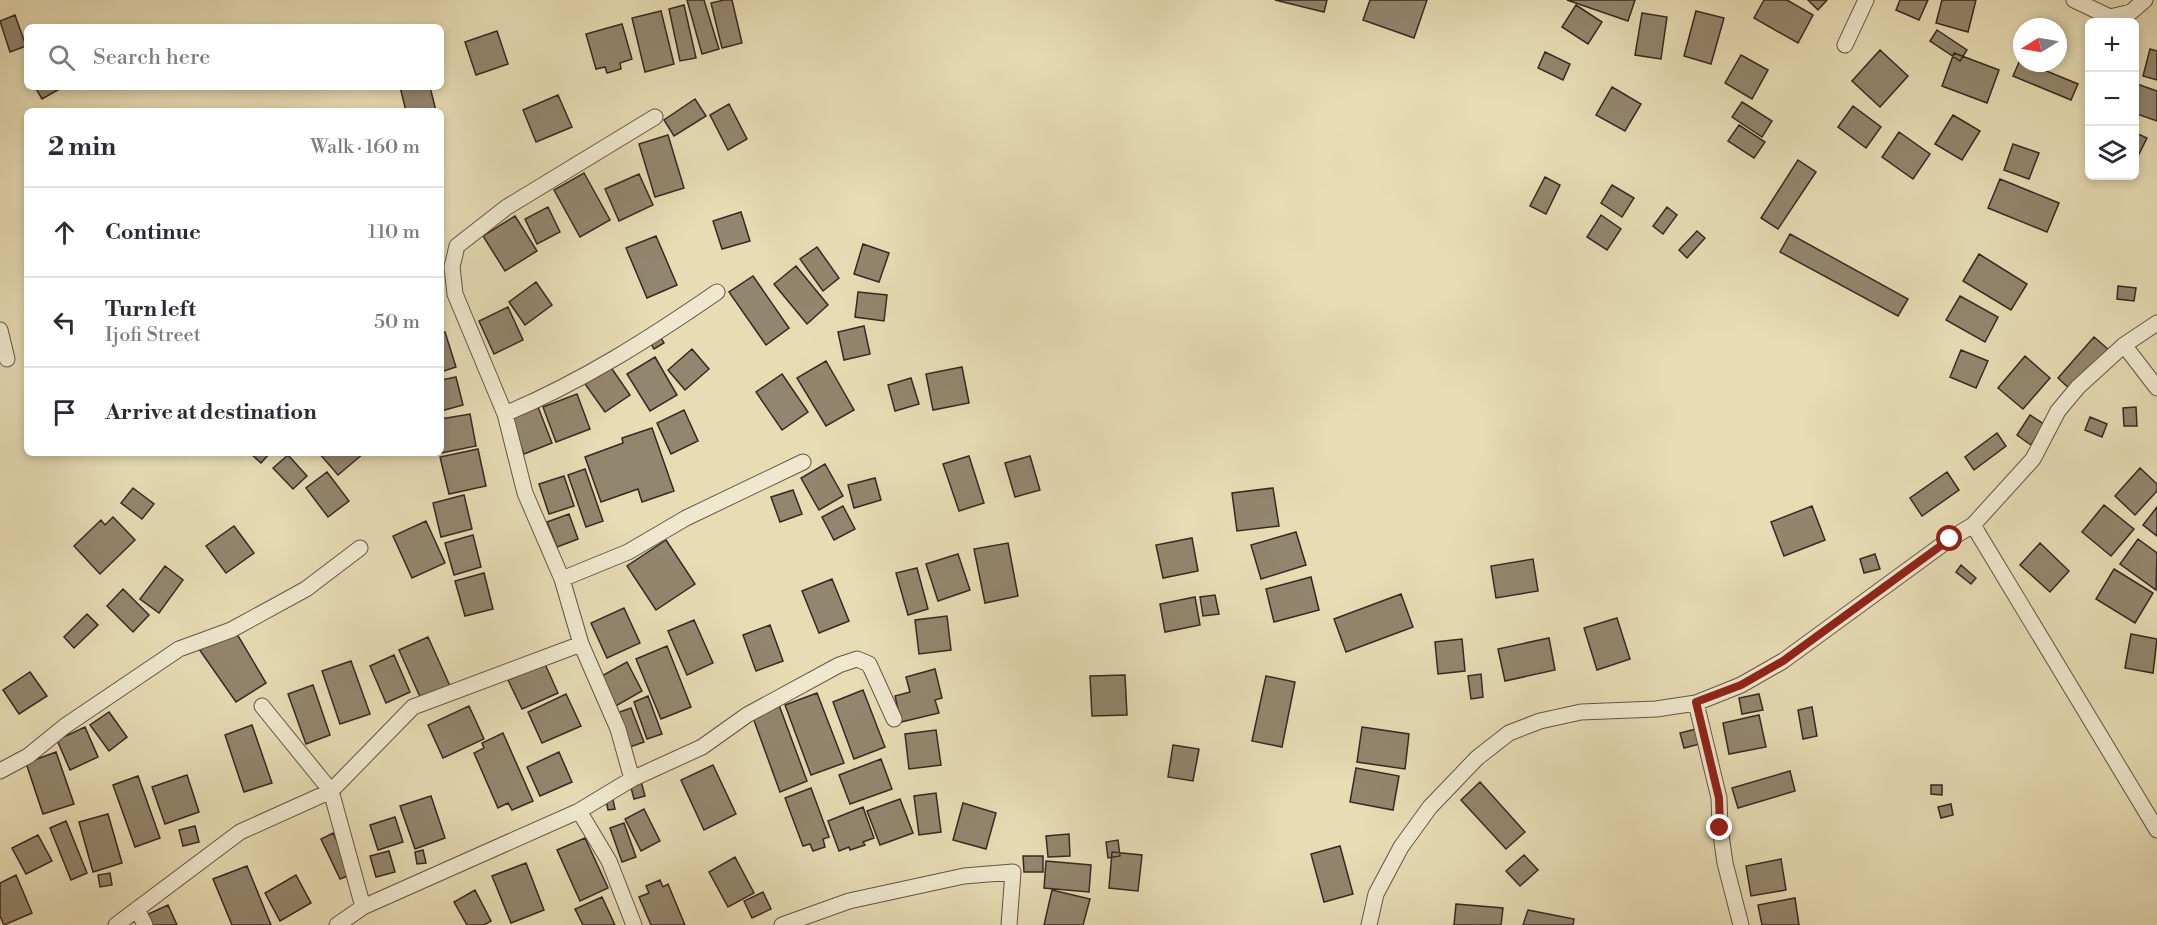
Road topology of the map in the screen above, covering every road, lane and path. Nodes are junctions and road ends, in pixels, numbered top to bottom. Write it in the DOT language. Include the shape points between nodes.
graph roads {
  1 [pos="1866,0"];
  2 [pos="2074,0"];
  3 [pos="2145,0"];
  4 [pos="1845,45"];
  5 [pos="655,117"];
  6 [pos="717,292"];
  7 [pos="2157,323"];
  8 [pos="0,330"];
  9 [pos="2124,345"];
  10 [pos="7,359"];
  11 [pos="2157,388"];
  12 [pos="505,414"];
  13 [pos="803,462"];
  14 [pos="1973,525"];
  15 [pos="360,548"];
  16 [pos="562,579"];
  17 [pos="580,644"];
  18 [pos="1696,702"];
  19 [pos="262,706"];
  20 [pos="894,719"];
  21 [pos="0,771"];
  22 [pos="632,779"];
  23 [pos="331,791"];
  24 [pos="579,811"];
  25 [pos="2157,830"];
  26 [pos="363,907"];
  27 [pos="137,909"];
  28 [pos="116,925"];
  29 [pos="145,925"];
  30 [pos="337,925"];
  31 [pos="634,925"];
  32 [pos="782,925"];
  33 [pos="1009,925"];
  34 [pos="1369,925"];
  35 [pos="1741,925"];
  1 -- 4 [label="street"];
  2 -- 3 [label="street" via="2110,17 2131,12"];
  5 -- 12 [label="street" via="507,207 457,246 452,267 455,294"];
  6 -- 12 [label="street" via="592,373"];
  7 -- 9 [label="street"];
  8 -- 10 [label="street"];
  9 -- 11 [label="street"];
  9 -- 14 [label="street" via="2078,387 2058,411 2033,459"];
  12 -- 16 [label="street" via="525,493"];
  13 -- 16 [label="street" via="686,518 628,552"];
  14 -- 18 [label="street" via="1783,661 1741,685"];
  14 -- 25 [label="street"];
  15 -- 21 [label="street" via="306,590 231,630 179,649 65,726 28,756"];
  16 -- 17 [label="street"];
  17 -- 22 [label="street" via="618,729"];
  17 -- 23 [label="street" via="413,707"];
  18 -- 34 [label="street" via="1656,709 1581,712 1509,733 1477,758 1430,807 1401,847 1376,894"];
  18 -- 35 [label="street" via="1719,798 1725,863"];
  19 -- 23 [label="street"];
  20 -- 22 [label="street" via="869,663 857,659 747,715 702,747"];
  22 -- 24 [label="street"];
  23 -- 26 [label="street"];
  23 -- 27 [label="street" via="240,832"];
  24 -- 26 [label="street"];
  24 -- 31 [label="street" via="609,861"];
  26 -- 30 [label="street"];
  27 -- 28 [label="street"];
  27 -- 29 [label="street"];
  32 -- 33 [label="street" via="849,901 964,876 1013,872"];
}
